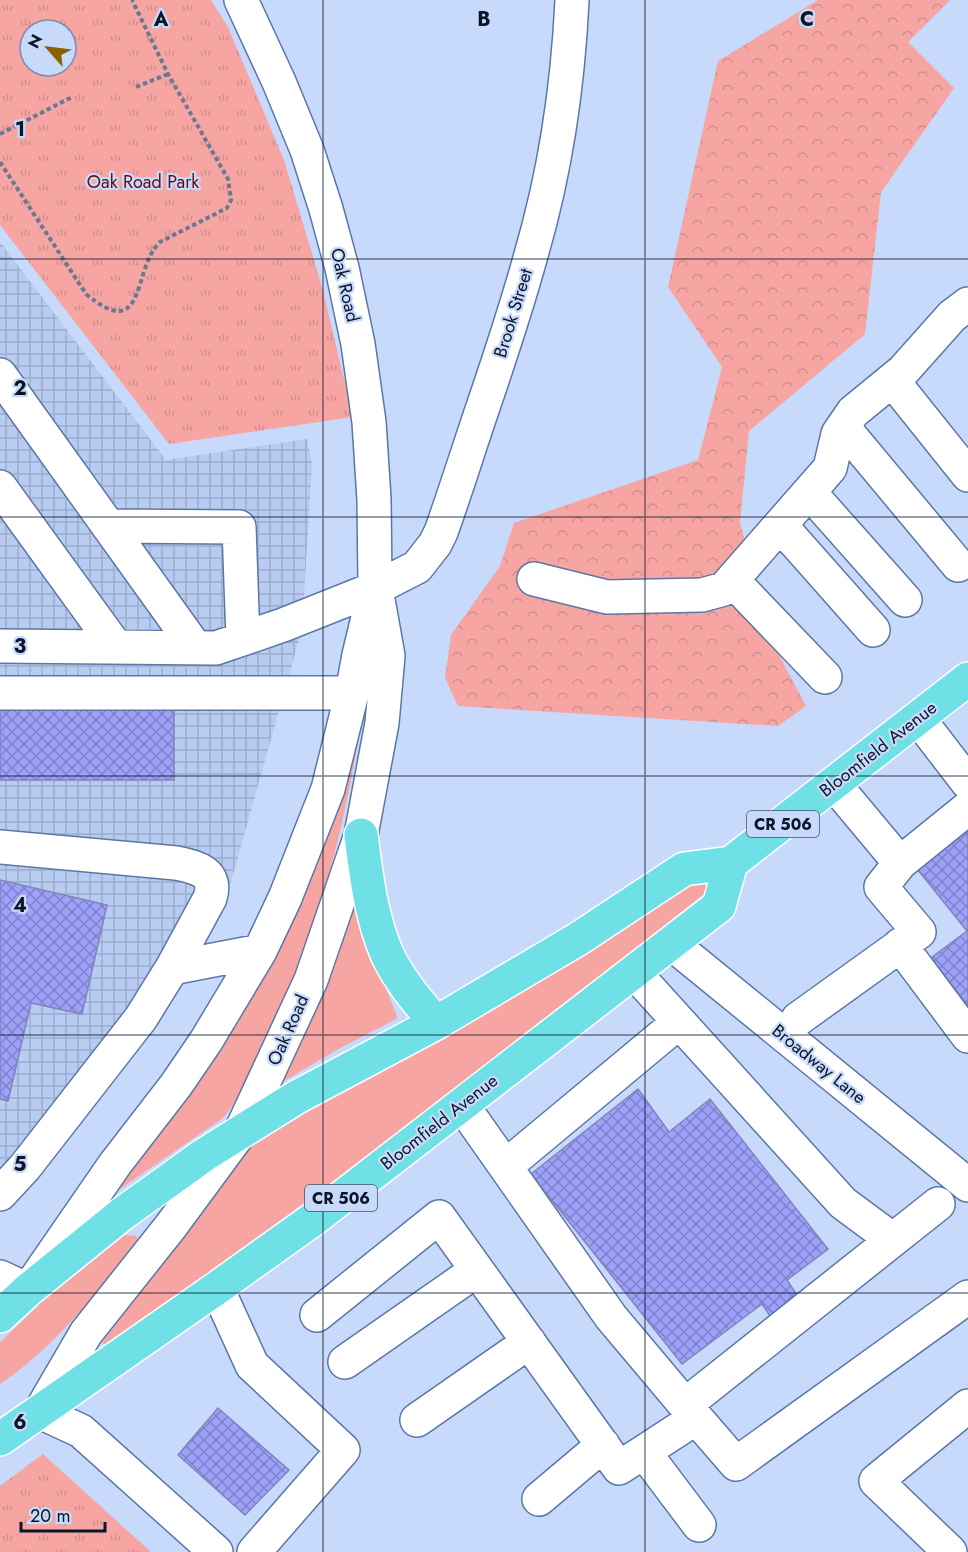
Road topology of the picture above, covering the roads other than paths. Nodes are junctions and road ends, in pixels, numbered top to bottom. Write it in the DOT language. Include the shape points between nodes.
graph roads {
  1 [pos="241,0"];
  2 [pos="572,0"];
  3 [pos="968,304"];
  4 [pos="0,375"];
  5 [pos="892,380"];
  6 [pos="843,427"];
  7 [pos="968,475"];
  8 [pos="0,487"];
  9 [pos="810,493"];
  10 [pos="108,526"];
  11 [pos="781,526"];
  12 [pos="958,565"];
  13 [pos="534,579"];
  14 [pos="732,580"];
  15 [pos="376,588"];
  16 [pos="905,600"];
  17 [pos="873,630"];
  18 [pos="243,639"];
  19 [pos="0,646"];
  20 [pos="116,647"];
  21 [pos="195,648"];
  22 [pos="825,677"];
  23 [pos="968,679"];
  24 [pos="0,693"];
  25 [pos="352,693"];
  26 [pos="918,718"];
  27 [pos="968,783"];
  28 [pos="834,784"];
  29 [pos="968,808"];
  30 [pos="361,836"];
  31 [pos="0,847"];
  32 [pos="731,863"];
  33 [pos="900,863"];
  34 [pos="671,943"];
  35 [pos="900,945"];
  36 [pos="260,951"];
  37 [pos="172,968"];
  38 [pos="634,972"];
  39 [pos="798,1019"];
  40 [pos="679,1022"];
  41 [pos="436,1023"];
  42 [pos="968,1036"];
  43 [pos="462,1105"];
  44 [pos="242,1131"];
  45 [pos="506,1166"];
  46 [pos="968,1185"];
  47 [pos="0,1194"];
  48 [pos="938,1204"];
  49 [pos="893,1240"];
  50 [pos="477,1270"];
  51 [pos="14,1283"];
  52 [pos="217,1288"];
  53 [pos="968,1298"];
  54 [pos="317,1315"];
  55 [pos="0,1316"];
  56 [pos="529,1342"];
  57 [pos="345,1362"];
  58 [pos="968,1406"];
  59 [pos="40,1412"];
  60 [pos="690,1412"];
  61 [pos="417,1420"];
  62 [pos="0,1439"];
  63 [pos="603,1445"];
  64 [pos="644,1452"];
  65 [pos="539,1499"];
  66 [pos="699,1525"];
  67 [pos="216,1552"];
  68 [pos="254,1552"];
  69 [pos="950,1552"];
  1 -- 15 [label="street, Oak Road" via="307,150 342,268 369,422"];
  2 -- 15 [label="street, Brook Street" via="566,77 553,160 532,253 493,377 435,544 417,567"];
  3 -- 5 [label="street" via="952,315"];
  4 -- 10 [label="street"];
  5 -- 6 [label="street" via="853,412"];
  5 -- 7 [label="street"];
  6 -- 9 [label="street" via="830,468"];
  6 -- 12 [label="street"];
  8 -- 20 [label="street"];
  9 -- 11 [label="street"];
  9 -- 16 [label="street"];
  10 -- 18 [label="street" via="239,527"];
  10 -- 21 [label="street"];
  11 -- 14 [label="street"];
  11 -- 17 [label="street"];
  13 -- 14 [label="street" via="607,597 702,595 724,589"];
  14 -- 22 [label="street"];
  15 -- 18 [label="street, Brook Street"];
  15 -- 25 [label="street, Oak Road"];
  15 -- 30 [label="street, Oak Road" via="387,656 382,723"];
  18 -- 21 [label="street, Brook Street" via="216,648"];
  19 -- 20 [label="street, Brook Street"];
  20 -- 21 [label="street, Brook Street"];
  23 -- 26 [label="main road, Bloomfield Avenue / CR 506"];
  24 -- 25 [label="street"];
  25 -- 36 [label="street, Oak Road" via="324,800"];
  26 -- 27 [label="street"];
  26 -- 28 [label="main road, Bloomfield Avenue / CR 506"];
  28 -- 32 [label="main road, Bloomfield Avenue / CR 506"];
  28 -- 33 [label="street"];
  29 -- 33 [label="street"];
  30 -- 41 [label="main road" via="368,890 387,954 411,993"];
  30 -- 44 [label="street, Oak Road" via="311,980"];
  31 -- 37 [label="street" via="176,863 200,870 212,881 210,898"];
  32 -- 34 [label="main road, Bloomfield Avenue / CR 506" via="719,906"];
  32 -- 41 [label="main road" via="684,868 578,939"];
  33 -- 35 [label="street" via="881,887 919,932"];
  34 -- 38 [label="main road, Bloomfield Avenue / CR 506"];
  34 -- 46 [label="street, Broadway Lane"];
  35 -- 39 [label="street"];
  35 -- 42 [label="street"];
  36 -- 37 [label="street"];
  36 -- 51 [label="street, Oak Road" via="176,1084 115,1164"];
  37 -- 47 [label="street" via="141,1018 26,1167"];
  38 -- 40 [label="street"];
  38 -- 43 [label="main road, Bloomfield Avenue / CR 506"];
  40 -- 45 [label="street"];
  40 -- 49 [label="street" via="843,1203"];
  41 -- 44 [label="main road"];
  43 -- 45 [label="street"];
  43 -- 52 [label="main road, Bloomfield Avenue / CR 506"];
  44 -- 51 [label="main road"];
  44 -- 59 [label="street, Oak Road" via="86,1333"];
  45 -- 60 [label="street" via="611,1317"];
  48 -- 49 [label="street"];
  49 -- 60 [label="street"];
  50 -- 54 [label="street" via="439,1217"];
  50 -- 56 [label="street"];
  50 -- 57 [label="street"];
  51 -- 55 [label="main road"];
  52 -- 59 [label="main road, Bloomfield Avenue / CR 506"];
  52 -- 68 [label="street" via="252,1365 343,1450"];
  53 -- 60 [label="street" via="736,1464"];
  56 -- 61 [label="street"];
  56 -- 63 [label="street"];
  58 -- 69 [label="street" via="876,1481"];
  59 -- 62 [label="main road, Bloomfield Avenue"];
  59 -- 67 [label="street" via="81,1431"];
  60 -- 64 [label="street"];
  63 -- 64 [label="street" via="619,1468"];
  63 -- 65 [label="street"];
  64 -- 66 [label="street"];
}
